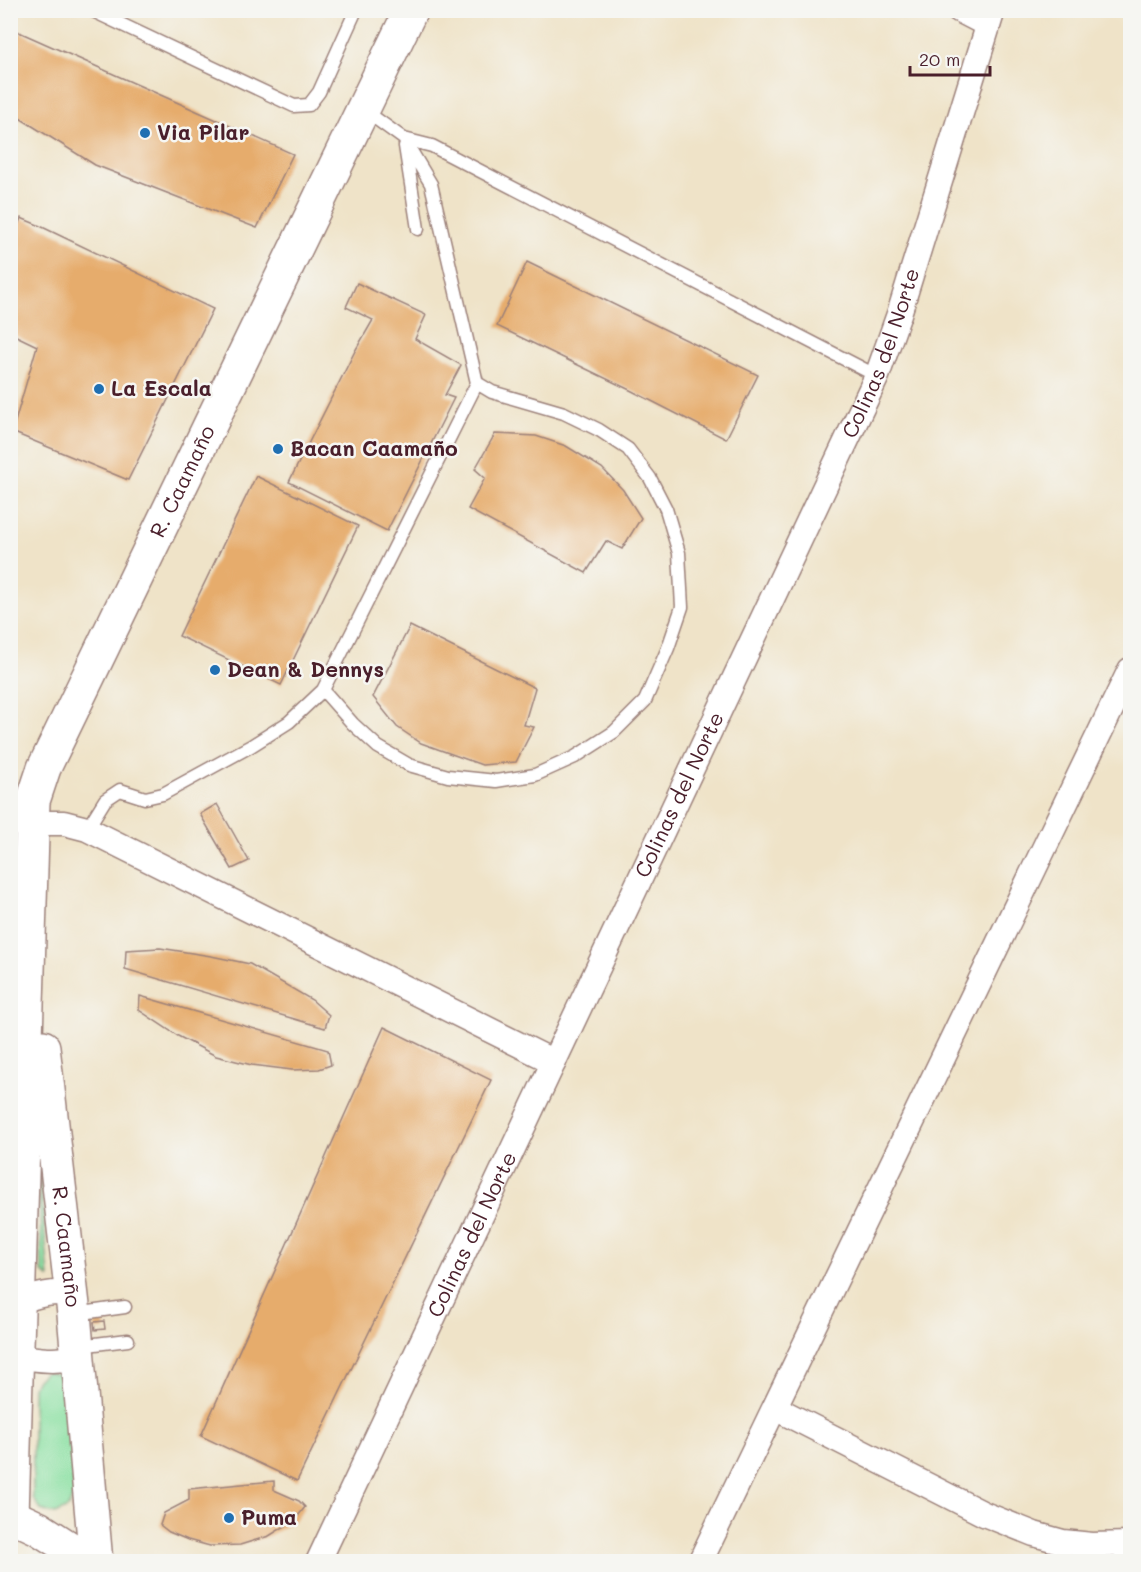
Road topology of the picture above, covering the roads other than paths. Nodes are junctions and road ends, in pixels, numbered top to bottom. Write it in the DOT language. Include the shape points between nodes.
graph roads {
  1 [pos="91,10"];
  2 [pos="356,10"];
  3 [pos="411,10"];
  4 [pos="959,10"];
  5 [pos="990,18"];
  6 [pos="363,109"];
  7 [pos="404,139"];
  8 [pos="418,229"];
  9 [pos="877,376"];
  10 [pos="477,383"];
  11 [pos="1131,670"];
  12 [pos="323,690"];
  13 [pos="32,823"];
  14 [pos="87,829"];
  15 [pos="30,933"];
  16 [pos="554,1062"];
  17 [pos="19,1302"];
  18 [pos="73,1304"];
  19 [pos="125,1307"];
  20 [pos="128,1340"];
  21 [pos="78,1352"];
  22 [pos="17,1356"];
  23 [pos="776,1408"];
  24 [pos="11,1516"];
  25 [pos="1131,1544"];
  26 [pos="1058,1552"];
  27 [pos="94,1562"];
  28 [pos="318,1562"];
  29 [pos="700,1562"];
  1 -- 2 [label="lane" via="294,106 309,105 319,92"];
  3 -- 6 [label="street, R. Caamaño"];
  4 -- 5 [label="street"];
  5 -- 9 [label="street, Colinas del Norte"];
  6 -- 7 [label="lane"];
  6 -- 13 [label="street, R. Caamaño" via="44,768 33,801"];
  7 -- 8 [label="lane"];
  7 -- 9 [label="lane" via="432,146"];
  7 -- 10 [label="lane" via="431,184"];
  9 -- 16 [label="street, Colinas del Norte"];
  10 -- 12 [label="lane"];
  10 -- 12 [label="lane" via="492,392 564,413 599,430 628,449 650,478 666,509 679,553 682,607 645,701 614,732 575,758 535,775 496,781 448,776 409,765 378,747"];
  11 -- 23 [label="street"];
  12 -- 14 [label="lane" via="289,722 163,794 145,798 120,790 105,800"];
  13 -- 14 [label="street" via="64,823"];
  13 -- 15 [label="street, R. Caamaño"];
  14 -- 16 [label="street"];
  15 -- 17 [label="street, R. Caamaño"];
  15 -- 18 [label="street, R. Caamaño"];
  16 -- 28 [label="street, Colinas del Norte"];
  17 -- 18 [label="street" via="55,1292"];
  17 -- 22 [label="street, R. Caamaño"];
  18 -- 19 [label="lane"];
  18 -- 21 [label="street, R. Caamaño"];
  20 -- 21 [label="lane"];
  21 -- 22 [label="street" via="61,1361"];
  21 -- 27 [label="street, R. Caamaño"];
  22 -- 24 [label="street, R. Caamaño"];
  23 -- 26 [label="street" via="984,1514 1034,1534"];
  23 -- 29 [label="street"];
  24 -- 27 [label="street"];
  25 -- 26 [label="street" via="1092,1545"];
}
